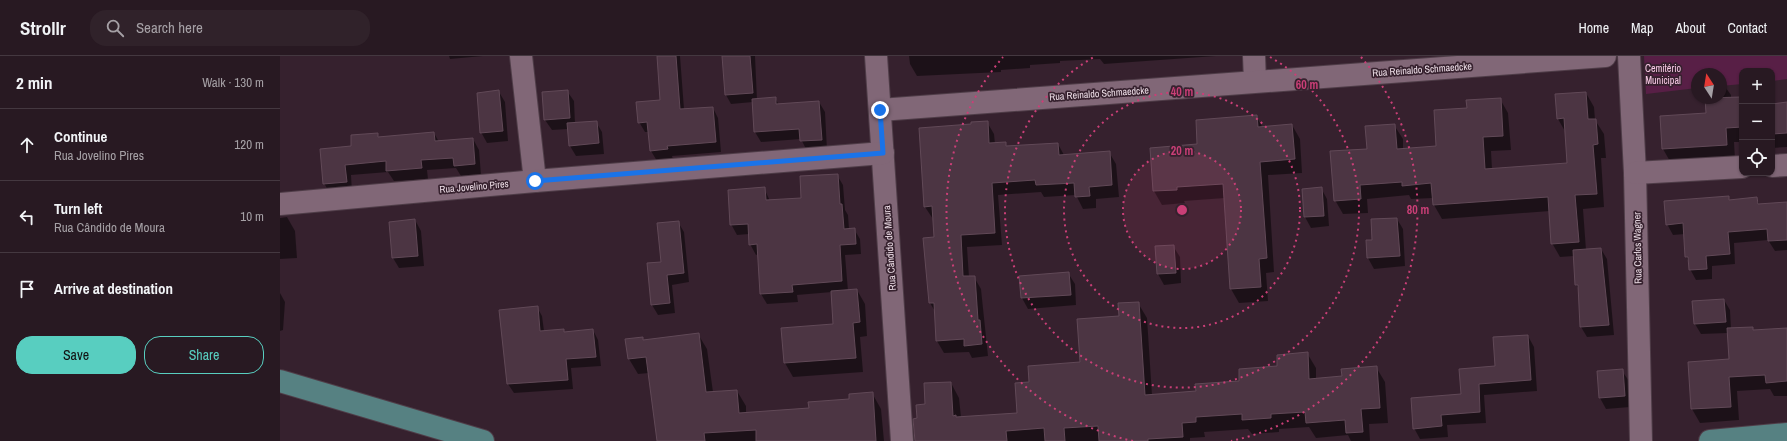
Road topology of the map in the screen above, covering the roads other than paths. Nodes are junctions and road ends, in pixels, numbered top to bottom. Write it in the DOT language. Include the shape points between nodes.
graph roads {
  1 [pos="521,56"];
  2 [pos="876,56"];
  3 [pos="1254,56"];
  4 [pos="1605,56"];
  5 [pos="1629,56"];
  6 [pos="1255,81"];
  7 [pos="880,110"];
  8 [pos="883,153"];
  9 [pos="1787,165"];
  10 [pos="1775,166"];
  11 [pos="1739,167"];
  12 [pos="1635,173"];
  13 [pos="535,181"];
  14 [pos="280,204"];
  15 [pos="280,381"];
  16 [pos="1787,434"];
  17 [pos="484,441"];
  18 [pos="902,441"];
  19 [pos="1642,441"];
  20 [pos="1710,441"];
  1 -- 13 [label="street"];
  2 -- 7 [label="street, Rua Cândido de Moura"];
  3 -- 6 [label="street"];
  4 -- 6 [label="street, Rua Reinaldo Schmaedcke"];
  5 -- 12 [label="street, Rua Carlos Wagner"];
  6 -- 7 [label="street, Rua Reinaldo Schmaedcke"];
  7 -- 8 [label="street, Rua Cândido de Moura"];
  8 -- 13 [label="street, Rua Jovelino Pires"];
  8 -- 18 [label="street, Rua Cândido de Moura"];
  9 -- 10 [label="street"];
  11 -- 12 [label="street"];
  12 -- 19 [label="street, Rua Carlos Wagner"];
  13 -- 14 [label="street, Rua Jovelino Pires"];
  15 -- 17 [label="main road"];
  16 -- 20 [label="main road"];
}
